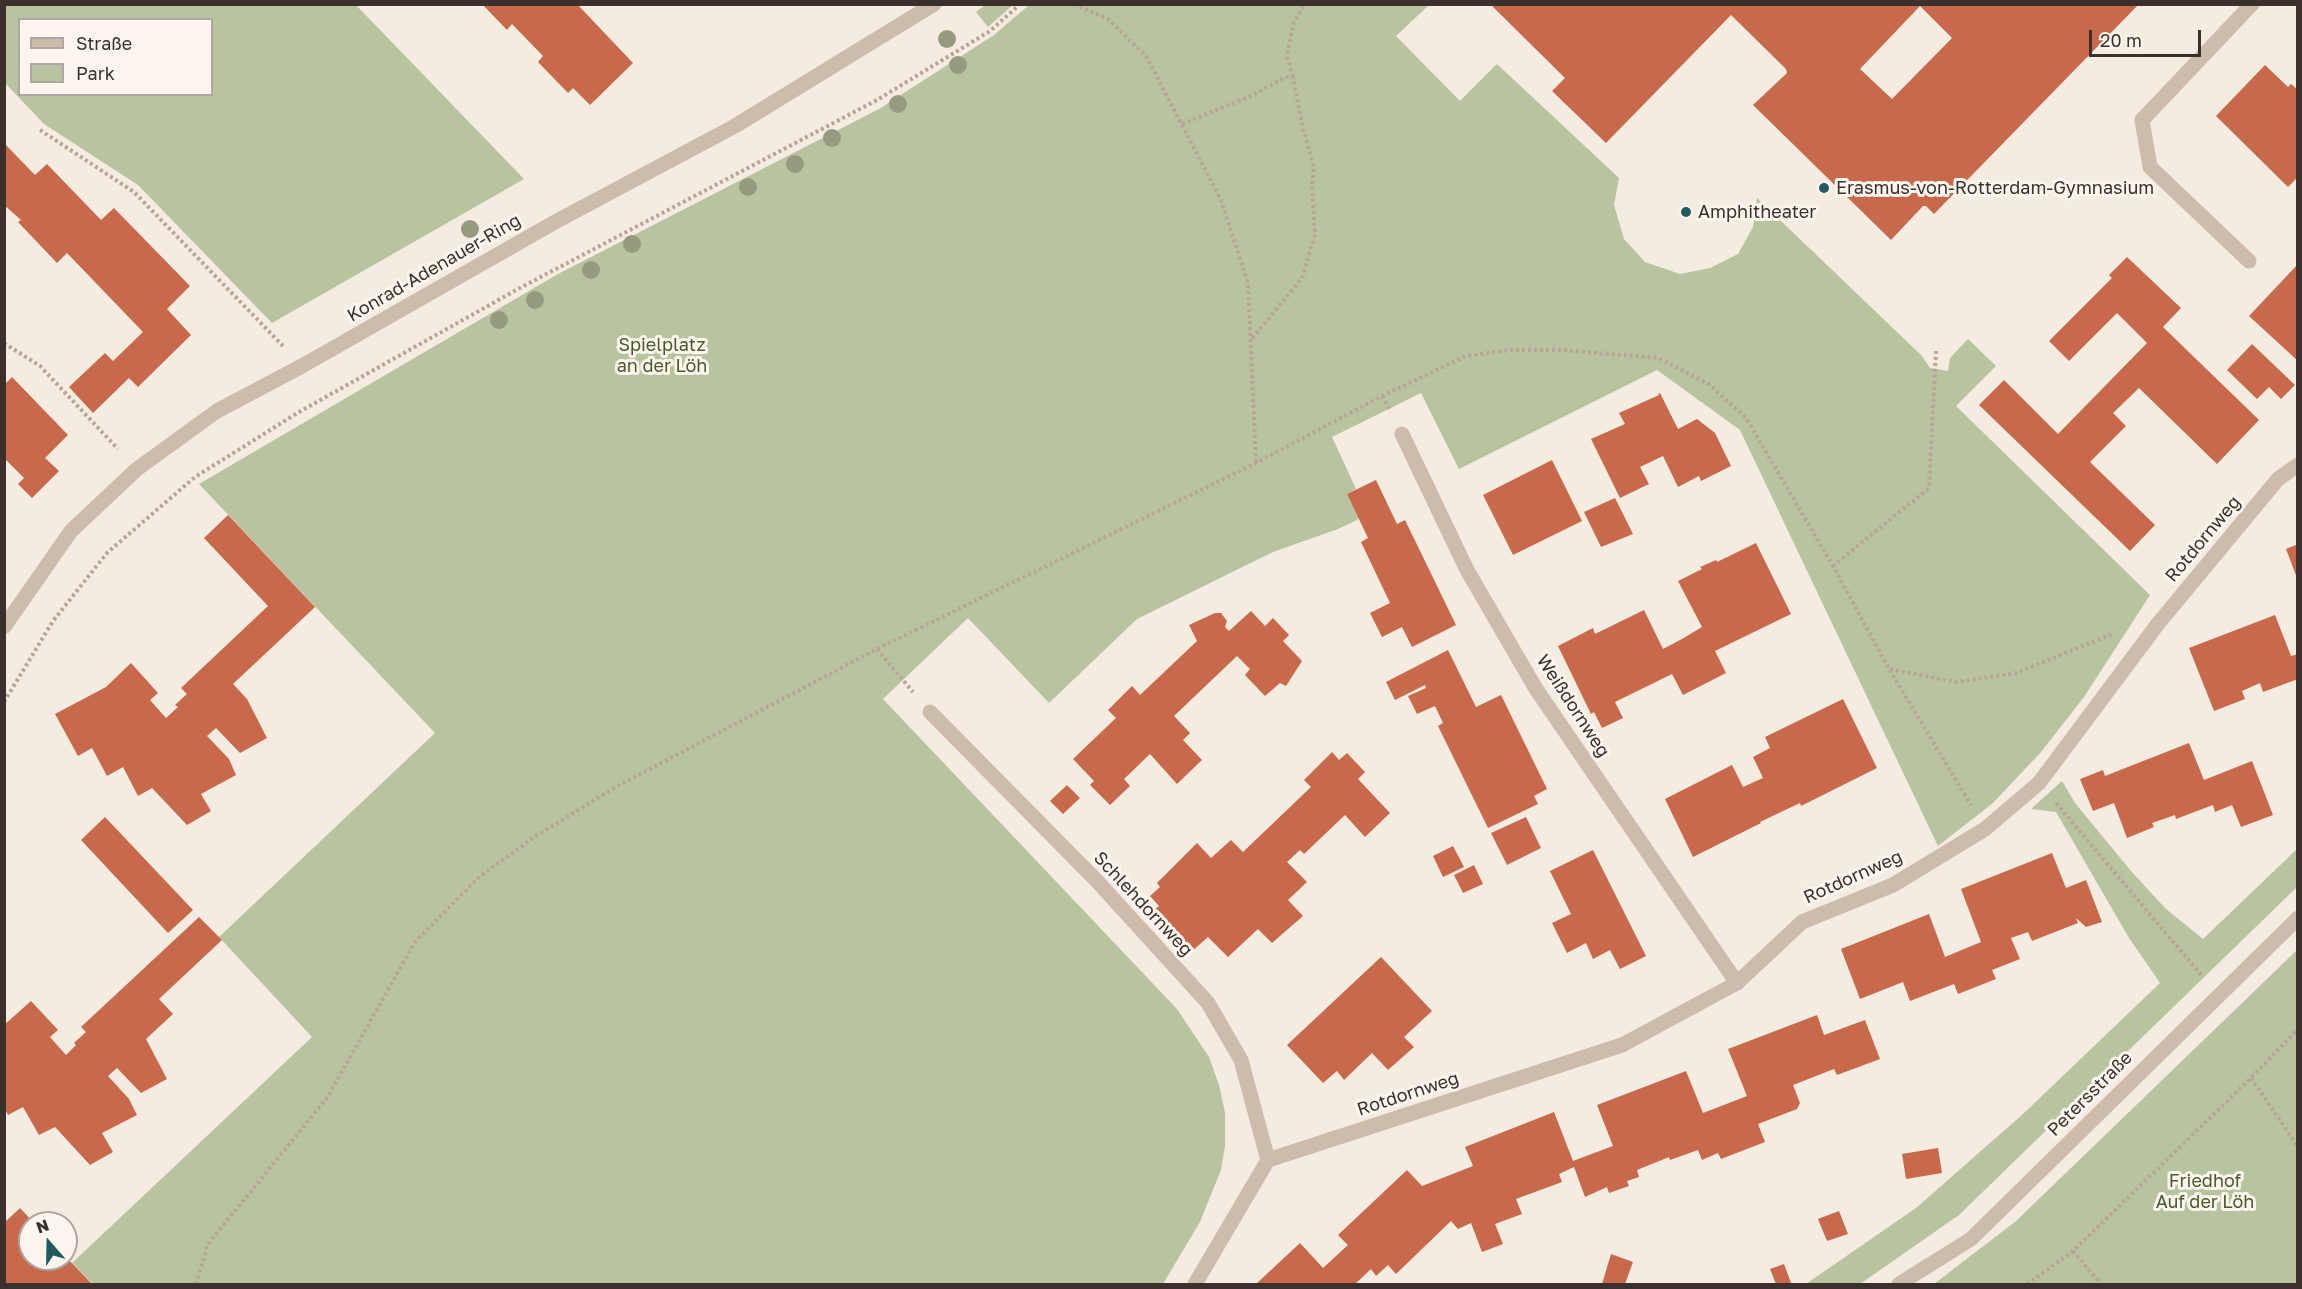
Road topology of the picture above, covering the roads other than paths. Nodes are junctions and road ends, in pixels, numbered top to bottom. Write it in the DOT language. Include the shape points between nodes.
graph roads {
  1 [pos="934,4"];
  2 [pos="2252,4"];
  3 [pos="2249,261"];
  4 [pos="1402,434"];
  5 [pos="2298,465"];
  6 [pos="4,627"];
  7 [pos="930,712"];
  8 [pos="2298,918"];
  9 [pos="1737,983"];
  10 [pos="1268,1160"];
  11 [pos="1195,1284"];
  12 [pos="1899,1284"];
  1 -- 6 [label="street, Konrad-Adenauer-Ring" via="735,126 217,411 137,470 71,531"];
  2 -- 3 [label="street" via="2142,120 2150,167"];
  4 -- 9 [label="street, Weißdornweg" via="1467,570 1536,689"];
  5 -- 9 [label="street, Rotdornweg" via="2278,479 2157,625 2038,783 1985,829 1893,885 1802,922"];
  7 -- 10 [label="street, Schlehdornweg" via="1097,881 1208,1003 1241,1060"];
  8 -- 12 [label="street, Petersstraße" via="1971,1239"];
  9 -- 10 [label="street, Rotdornweg" via="1622,1045"];
  10 -- 11 [label="street"];
}
